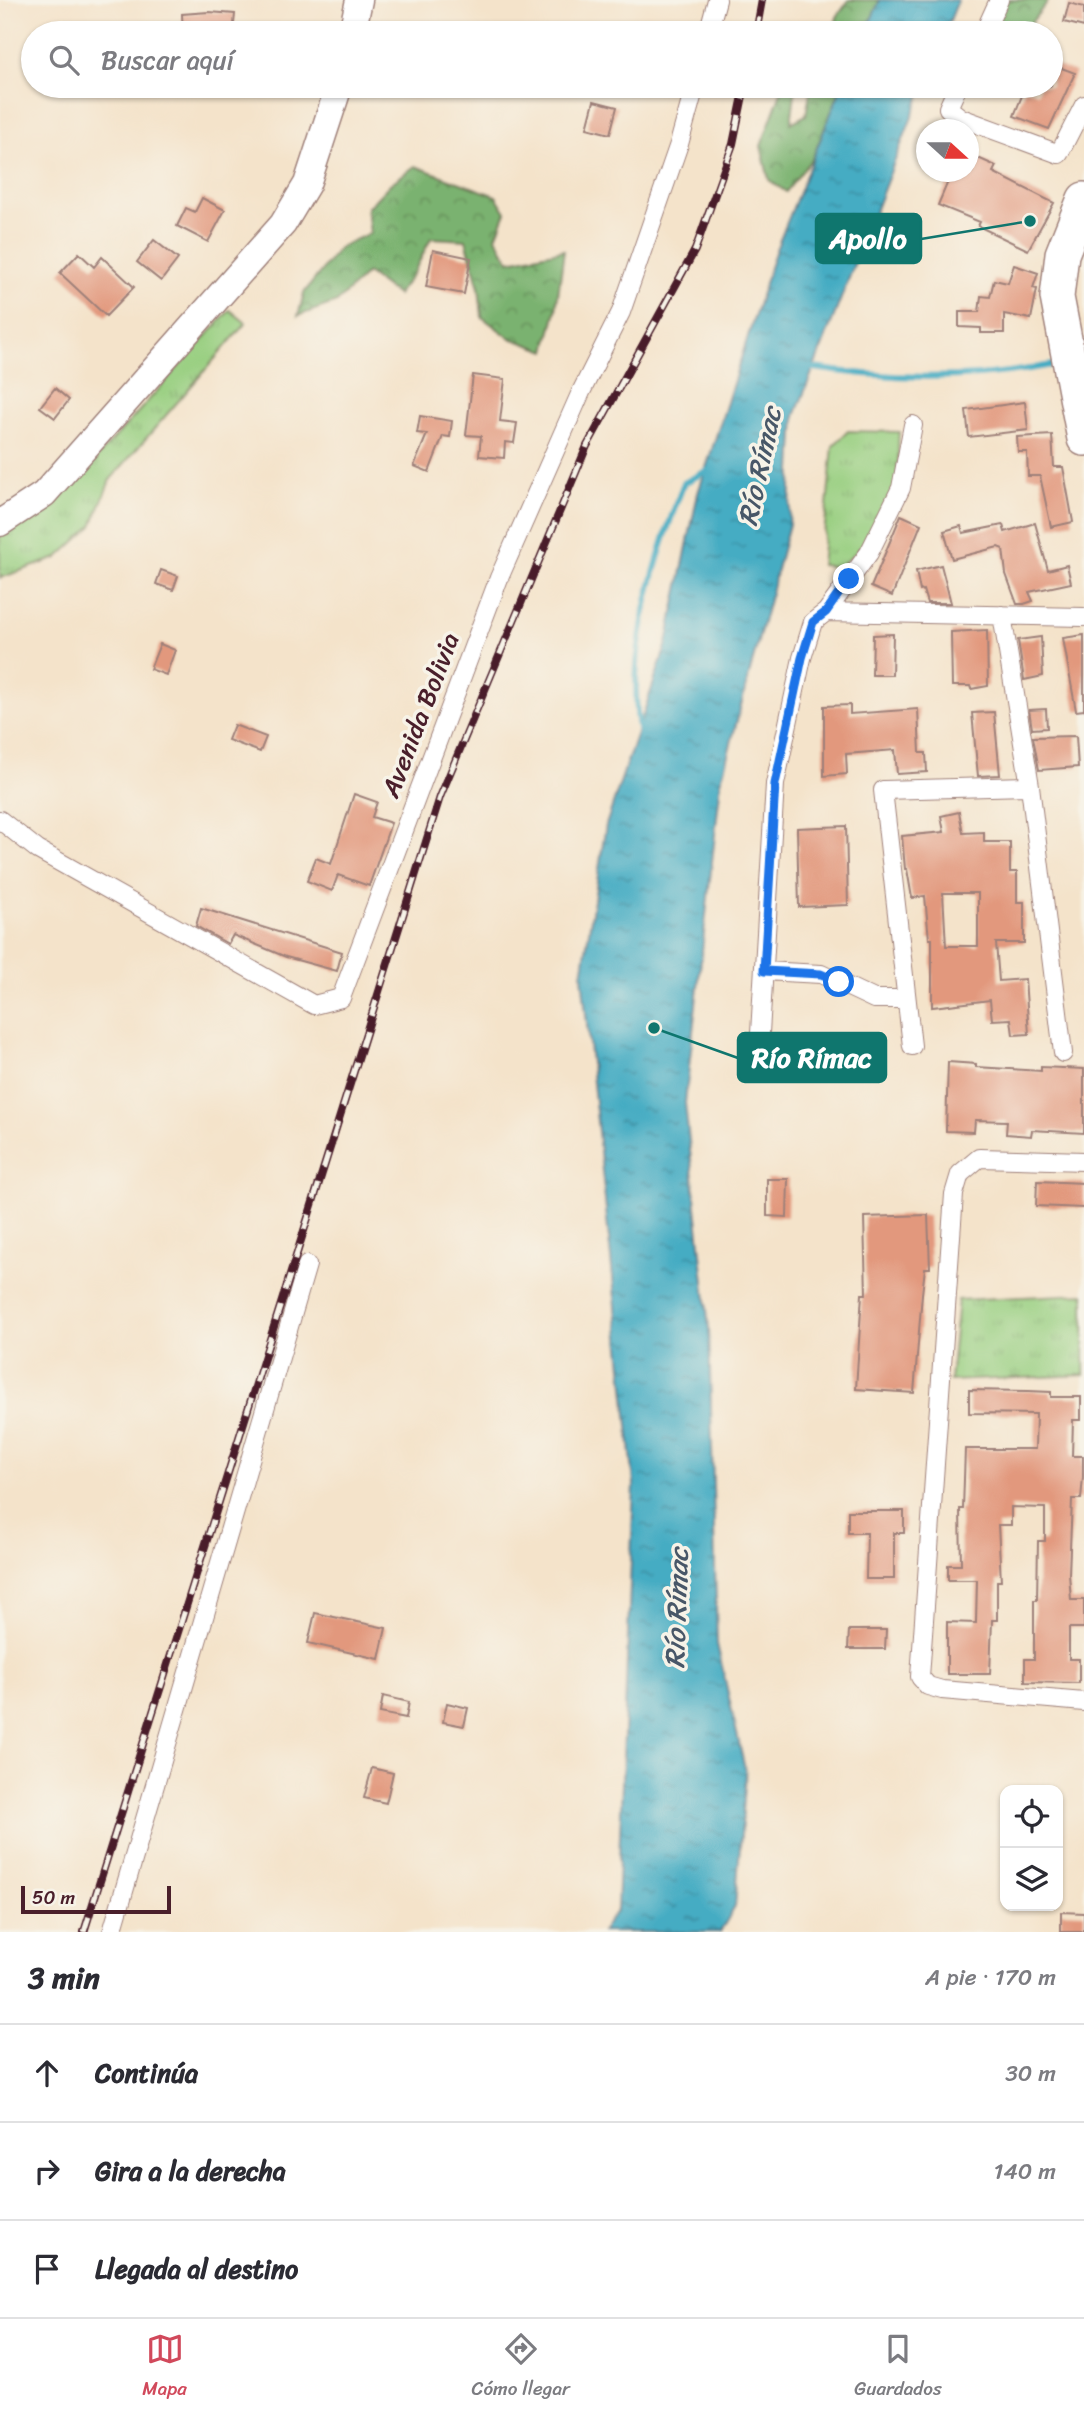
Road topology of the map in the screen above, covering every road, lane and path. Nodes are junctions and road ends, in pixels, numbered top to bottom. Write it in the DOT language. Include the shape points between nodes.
graph roads {
  1 [pos="359,0"];
  2 [pos="717,0"];
  3 [pos="999,0"];
  4 [pos="355,21"];
  5 [pos="711,21"];
  6 [pos="989,21"];
  7 [pos="335,98"];
  8 [pos="692,98"];
  9 [pos="953,98"];
  10 [pos="1084,105"];
  11 [pos="1084,200"];
  12 [pos="913,425"];
  13 [pos="1084,439"];
  14 [pos="0,523"];
  15 [pos="826,612"];
  16 [pos="1002,615"];
  17 [pos="1084,617"];
  18 [pos="1030,786"];
  19 [pos="0,820"];
  20 [pos="764,971"];
  21 [pos="906,999"];
  22 [pos="760,1032"];
  23 [pos="912,1046"];
  24 [pos="1063,1053"];
  25 [pos="1084,1161"];
  26 [pos="307,1265"];
  27 [pos="1084,1702"];
  28 [pos="112,1932"];
  1 -- 4 [label="street"];
  2 -- 5 [label="street"];
  3 -- 6 [label="street"];
  7 -- 14 [label="street" via="307,184 283,224 44,495"];
  8 -- 19 [label="street, Avenida Bolivia" via="621,312 499,578 341,998 314,1005 38,850"];
  9 -- 10 [label="street" via="948,108 961,118 1059,154"];
  11 -- 13 [label="highway" via="1062,254 1058,297"];
  12 -- 15 [label="street" via="901,488 869,552"];
  15 -- 16 [label="street"];
  15 -- 20 [label="street" via="813,622 802,658 775,784"];
  16 -- 17 [label="street"];
  16 -- 18 [label="street"];
  18 -- 21 [label="street" via="883,790"];
  18 -- 24 [label="street"];
  20 -- 21 [label="street" via="821,974 874,999"];
  20 -- 22 [label="street"];
  21 -- 23 [label="street"];
  25 -- 27 [label="street" via="979,1158 960,1174 919,1677 942,1690"];
  26 -- 28 [label="street"];
}
